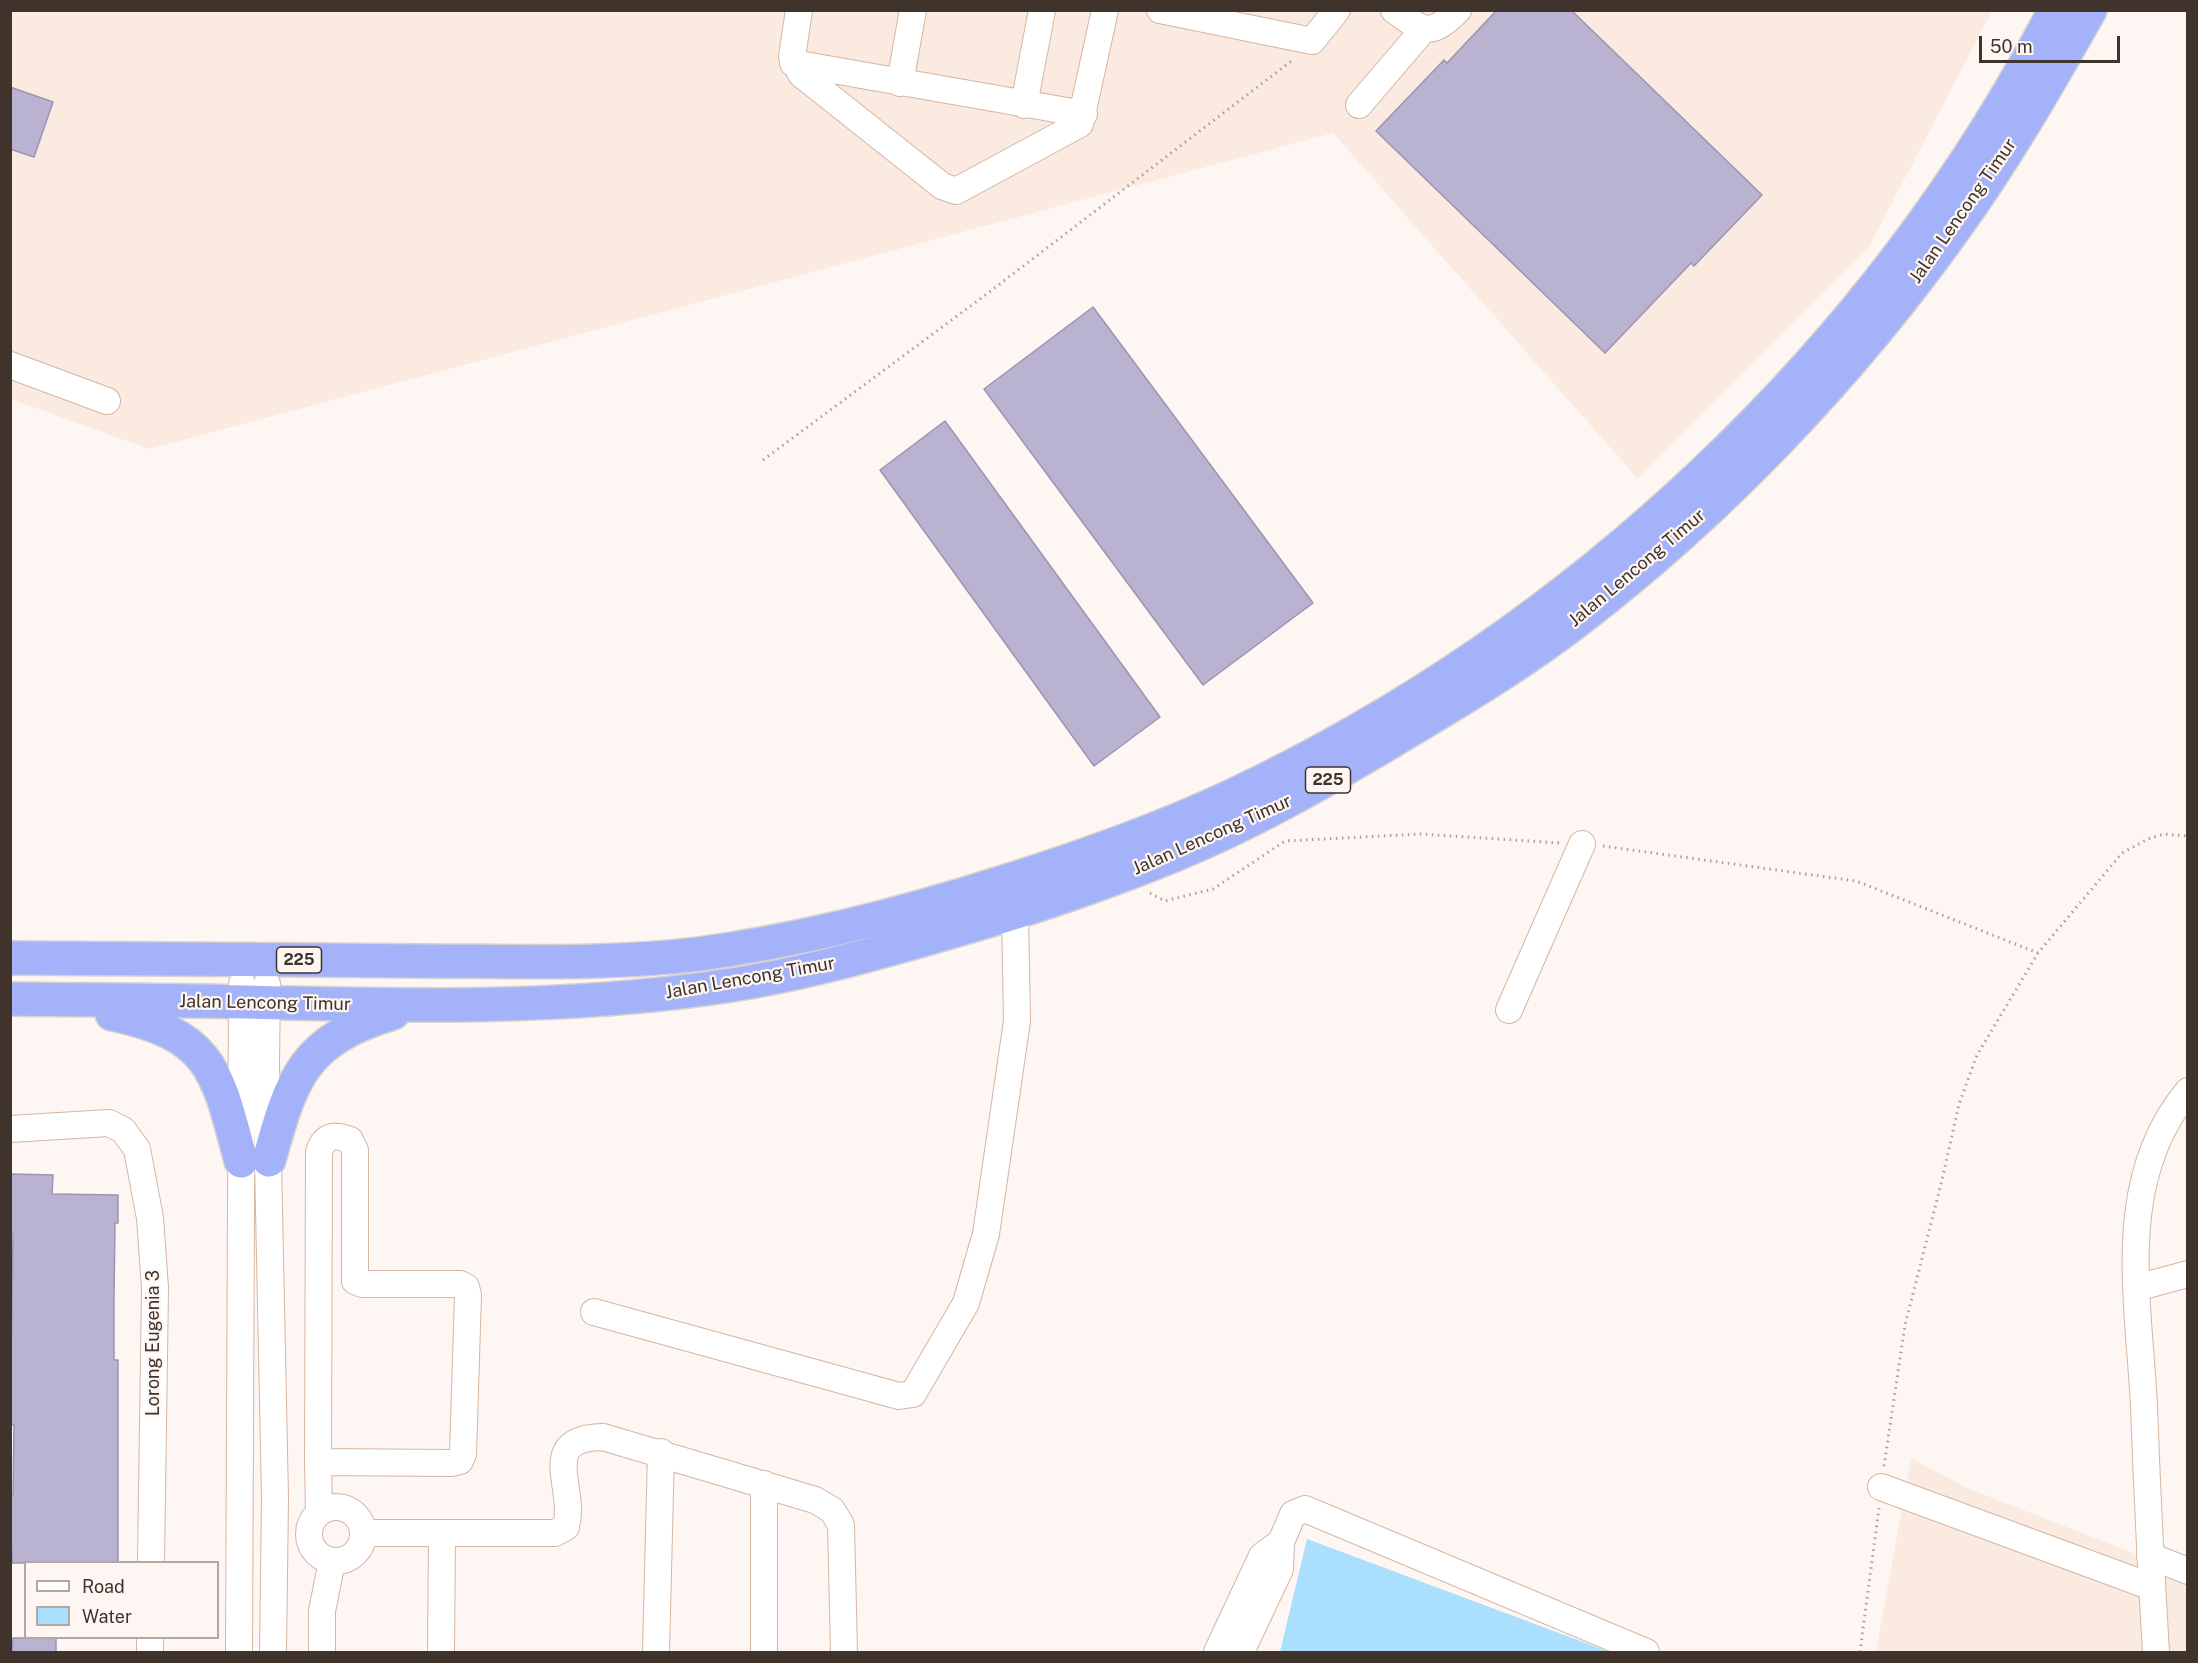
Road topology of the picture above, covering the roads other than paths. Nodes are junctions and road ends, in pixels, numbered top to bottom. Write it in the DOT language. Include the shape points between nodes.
graph roads {
  1 [pos="799,10"];
  2 [pos="913,10"];
  3 [pos="1042,10"];
  4 [pos="1105,10"];
  5 [pos="1160,10"];
  6 [pos="1337,10"];
  7 [pos="1394,10"];
  8 [pos="1458,10"];
  9 [pos="2055,10"];
  10 [pos="2090,10"];
  11 [pos="1424,29"];
  12 [pos="793,63"];
  13 [pos="900,83"];
  14 [pos="1024,105"];
  15 [pos="1359,105"];
  16 [pos="1084,114"];
  17 [pos="10,365"];
  18 [pos="107,401"];
  19 [pos="1582,844"];
  20 [pos="1015,913"];
  21 [pos="10,958"];
  22 [pos="587,962"];
  23 [pos="10,978"];
  24 [pos="255,993"];
  25 [pos="10,999"];
  26 [pos="46,1000"];
  27 [pos="415,1007"];
  28 [pos="1509,1010"];
  29 [pos="2187,1091"];
  30 [pos="10,1129"];
  31 [pos="255,1160"];
  32 [pos="2187,1274"];
  33 [pos="2136,1288"];
  34 [pos="594,1312"];
  35 [pos="661,1452"];
  36 [pos="318,1462"];
  37 [pos="764,1484"];
  38 [pos="1881,1487"];
  39 [pos="274,1498"];
  40 [pos="314,1526"];
  41 [pos="364,1533"];
  42 [pos="442,1533"];
  43 [pos="1281,1542"];
  44 [pos="2150,1556"];
  45 [pos="151,1561"];
  46 [pos="332,1561"];
  47 [pos="2187,1571"];
  48 [pos="274,1577"];
  49 [pos="2152,1587"];
  50 [pos="238,1653"];
  51 [pos="273,1653"];
  52 [pos="322,1653"];
  53 [pos="441,1653"];
  54 [pos="656,1653"];
  55 [pos="764,1653"];
  56 [pos="844,1653"];
  57 [pos="1217,1653"];
  58 [pos="1241,1653"];
  59 [pos="1646,1653"];
  60 [pos="2156,1653"];
  1 -- 12 [label="street"];
  2 -- 13 [label="street"];
  3 -- 14 [label="street"];
  4 -- 16 [label="street"];
  5 -- 6 [label="street" via="1312,41"];
  7 -- 11 [label="street"];
  8 -- 11 [label="street" via="1441,28"];
  9 -- 22 [label="highway, Jalan Lencong Timur / 225" via="2001,110 1950,186 1870,293 1819,352 1716,460 1645,526 1593,570 1487,648 1277,774 1175,820 1039,871 860,924 697,954"];
  10 -- 20 [label="highway, Jalan Lencong Timur / 225" via="1983,188 1898,302 1760,458 1633,577 1505,671 1309,791 1175,855"];
  11 -- 15 [label="street"];
  12 -- 13 [label="street"];
  12 -- 16 [label="street" via="808,81 952,190 1077,127"];
  13 -- 14 [label="street"];
  14 -- 16 [label="street"];
  17 -- 18 [label="street"];
  19 -- 28 [label="street"];
  20 -- 27 [label="highway, Jalan Lencong Timur / 225" via="840,963 725,986 519,1005"];
  20 -- 34 [label="street" via="1017,1021 986,1234 966,1303 914,1394 899,1396"];
  21 -- 22 [label="highway, Jalan Lencong Timur / 225"];
  22 -- 24 [label="highway, 225" via="487,977"];
  23 -- 24 [label="highway, 225"];
  24 -- 26 [label="highway, Jalan Lencong Timur / 225"];
  24 -- 27 [label="highway, Jalan Lencong Timur / 225"];
  24 -- 31 [label="street"];
  25 -- 26 [label="highway, Jalan Lencong Timur / 225"];
  26 -- 31 [label="highway" via="148,1021 185,1039 210,1069"];
  27 -- 31 [label="highway" via="367,1021 316,1052 299,1073"];
  29 -- 33 [label="street" via="2166,1122 2147,1165 2136,1223"];
  30 -- 45 [label="street, Lorong Eugenia 3" via="109,1123 123,1130 136,1149 150,1218 154,1288"];
  31 -- 39 [label="street"];
  31 -- 50 [label="street"];
  32 -- 33 [label="street"];
  33 -- 44 [label="street"];
  35 -- 37 [label="street"];
  35 -- 42 [label="street" via="603,1437 583,1437 570,1445 562,1460 569,1516 566,1527 555,1533"];
  35 -- 54 [label="street"];
  36 -- 36 [label="street" via="319,1152 322,1142 329,1137 341,1137 350,1140 355,1150 355,1281 466,1287 463,1454 460,1461 452,1463"];
  36 -- 40 [label="street"];
  37 -- 55 [label="street"];
  37 -- 56 [label="street" via="832,1509 841,1525"];
  38 -- 49 [label="street"];
  39 -- 40 [label="street"];
  39 -- 48 [label="street"];
  40 -- 41 [label="street" via="335,1507 344,1508 358,1517"];
  40 -- 46 [label="street" via="318,1555"];
  40 -- 48 [label="street"];
  41 -- 42 [label="street"];
  41 -- 46 [label="street" via="354,1555 340,1562"];
  42 -- 53 [label="street"];
  43 -- 57 [label="street" via="1262,1556"];
  43 -- 58 [label="street" via="1280,1569"];
  43 -- 59 [label="street" via="1293,1514 1305,1509"];
  44 -- 47 [label="street"];
  44 -- 49 [label="street"];
  46 -- 52 [label="street" via="322,1611"];
  48 -- 51 [label="street"];
  49 -- 60 [label="street"];
}
